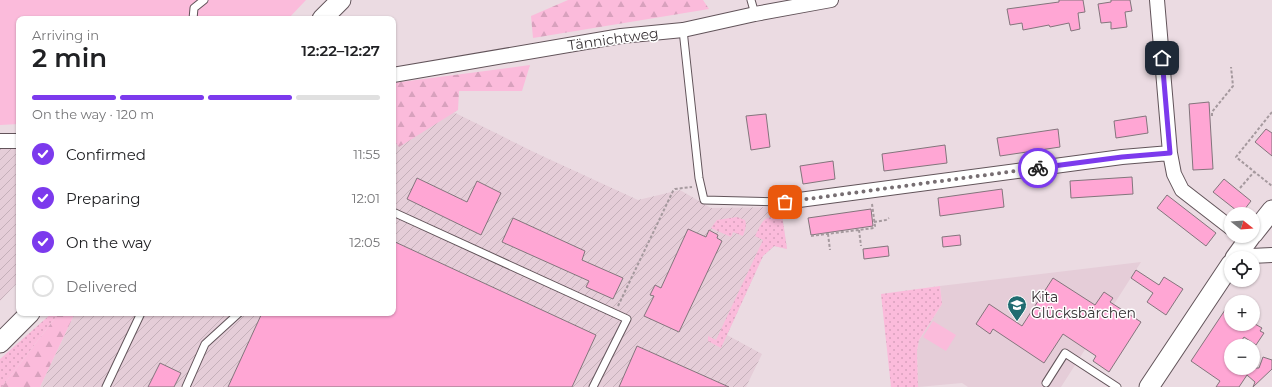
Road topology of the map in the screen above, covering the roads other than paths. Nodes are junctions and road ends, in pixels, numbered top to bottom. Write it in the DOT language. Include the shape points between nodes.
graph roads {
  1 [pos="204,0"];
  2 [pos="341,0"];
  3 [pos="751,0"];
  4 [pos="832,0"];
  5 [pos="1157,0"];
  6 [pos="754,14"];
  7 [pos="193,16"];
  8 [pos="325,16"];
  9 [pos="683,30"];
  10 [pos="396,74"];
  11 [pos="0,141"];
  12 [pos="16,141"];
  13 [pos="1170,153"];
  14 [pos="799,200"];
  15 [pos="1272,210"];
  16 [pos="396,213"];
  17 [pos="1224,223"];
  18 [pos="1243,245"];
  19 [pos="1272,255"];
  20 [pos="27,316"];
  21 [pos="140,316"];
  22 [pos="236,316"];
  23 [pos="0,343"];
  24 [pos="1046,383"];
  25 [pos="106,387"];
  26 [pos="186,387"];
  27 [pos="593,387"];
  28 [pos="1117,387"];
  29 [pos="1149,387"];
  1 -- 7 [label="lane" via="194,8"];
  2 -- 8 [label="street"];
  3 -- 6 [label="lane"];
  4 -- 6 [label="street, Tännichtweg"];
  5 -- 13 [label="street"];
  6 -- 9 [label="street, Tännichtweg"];
  9 -- 10 [label="street, Tännichtweg" via="621,36"];
  9 -- 14 [label="lane" via="699,178 704,200"];
  11 -- 12 [label="street"];
  13 -- 14 [label="street" via="1122,157"];
  13 -- 17 [label="street" via="1174,174 1182,190"];
  15 -- 18 [label="street"];
  16 -- 27 [label="lane" via="626,319"];
  18 -- 19 [label="street" via="1251,256"];
  18 -- 29 [label="street"];
  20 -- 23 [label="street"];
  21 -- 25 [label="lane"];
  22 -- 26 [label="lane" via="205,344"];
  24 -- 28 [label="lane" via="1065,353"];
}
